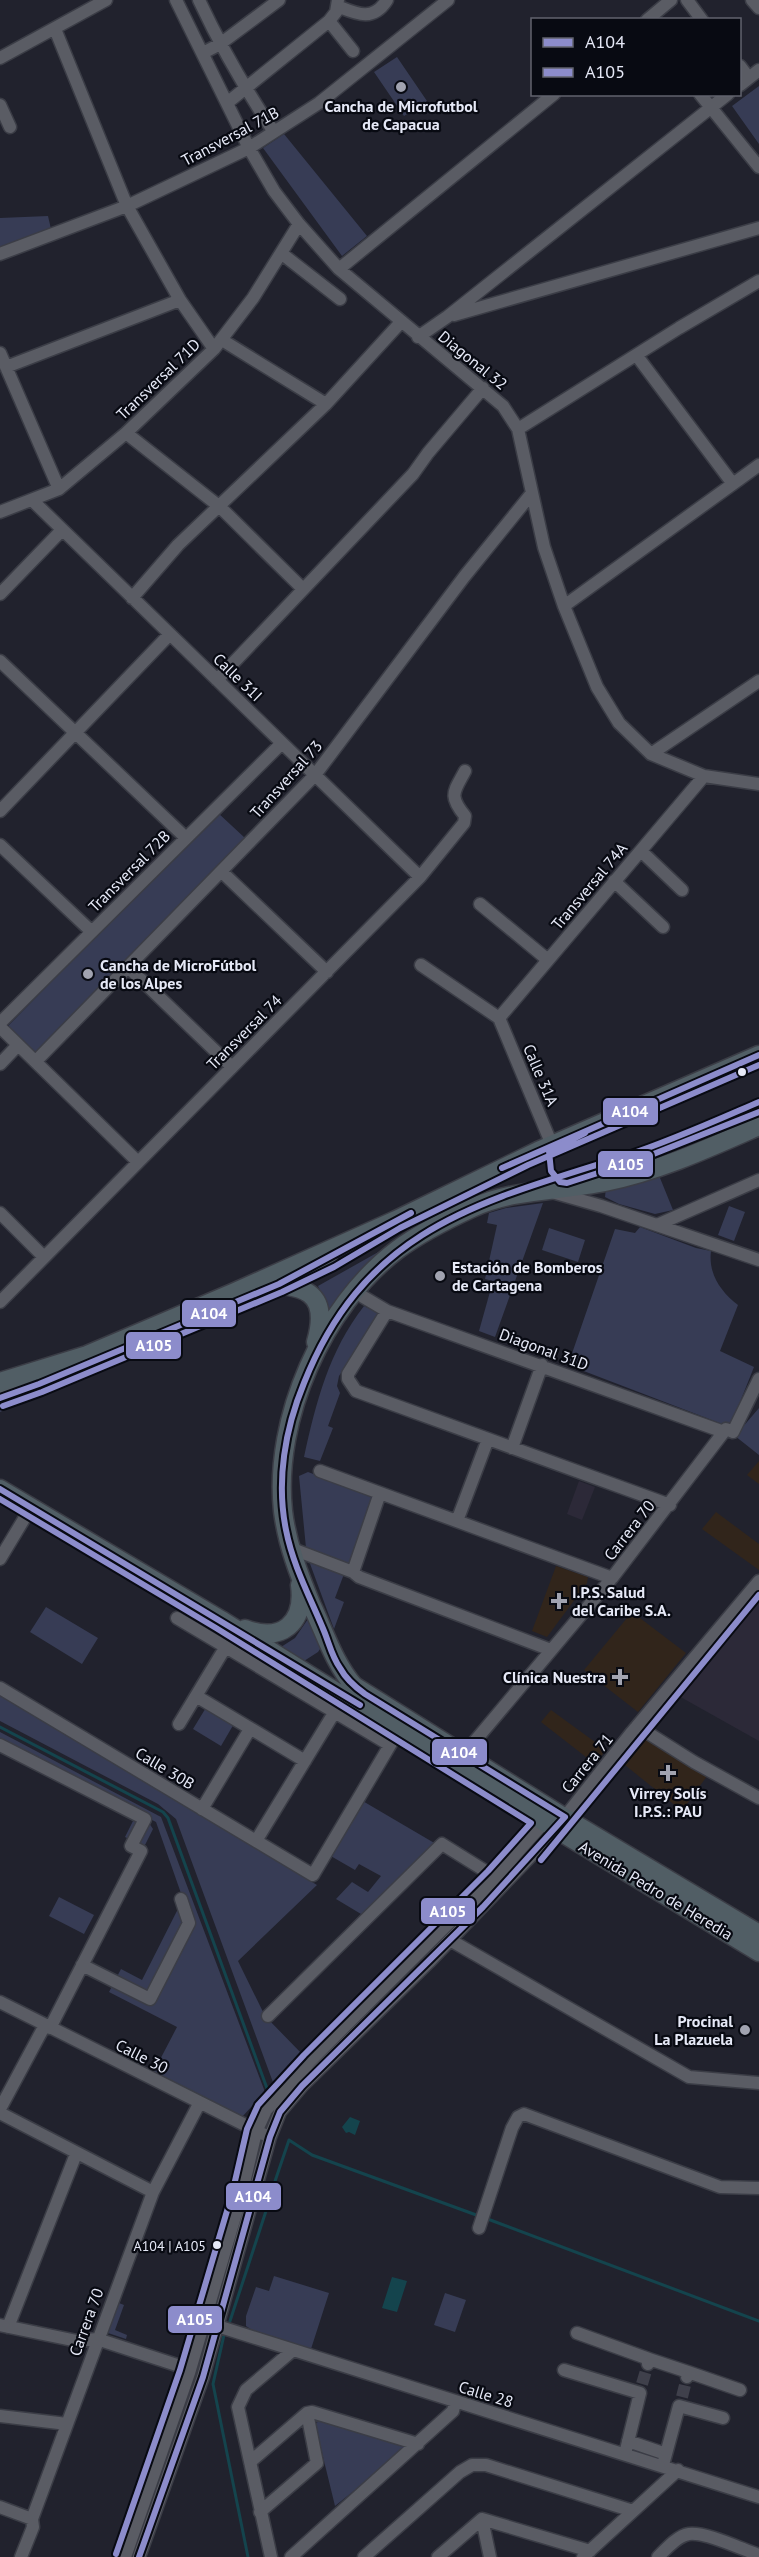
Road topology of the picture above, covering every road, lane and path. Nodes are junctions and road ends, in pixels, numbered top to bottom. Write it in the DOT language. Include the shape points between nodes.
graph roads {
  1 [pos="106,0"];
  2 [pos="176,0"];
  3 [pos="199,0"];
  4 [pos="279,0"];
  5 [pos="387,0"];
  6 [pos="671,0"];
  7 [pos="687,0"];
  8 [pos="752,0"];
  9 [pos="445,1"];
  10 [pos="338,3"];
  11 [pos="759,8"];
  12 [pos="649,18"];
  13 [pos="700,18"];
  14 [pos="328,21"];
  15 [pos="55,29"];
  16 [pos="220,44"];
  17 [pos="353,51"];
  18 [pos="203,53"];
  19 [pos="0,58"];
  20 [pos="245,88"];
  21 [pos="552,96"];
  22 [pos="702,96"];
  23 [pos="726,96"];
  24 [pos="227,103"];
  25 [pos="0,105"];
  26 [pos="711,108"];
  27 [pos="10,127"];
  28 [pos="272,129"];
  29 [pos="249,148"];
  30 [pos="759,167"];
  31 [pos="127,206"];
  32 [pos="299,225"];
  33 [pos="759,228"];
  34 [pos="281,253"];
  35 [pos="0,254"];
  36 [pos="339,269"];
  37 [pos="759,281"];
  38 [pos="340,299"];
  39 [pos="180,300"];
  40 [pos="447,317"];
  41 [pos="401,322"];
  42 [pos="418,337"];
  43 [pos="218,344"];
  44 [pos="0,353"];
  45 [pos="637,356"];
  46 [pos="6,367"];
  47 [pos="483,388"];
  48 [pos="326,404"];
  49 [pos="518,429"];
  50 [pos="126,433"];
  51 [pos="759,465"];
  52 [pos="733,484"];
  53 [pos="59,489"];
  54 [pos="532,493"];
  55 [pos="33,501"];
  56 [pos="220,507"];
  57 [pos="0,512"];
  58 [pos="62,530"];
  59 [pos="303,588"];
  60 [pos="0,594"];
  61 [pos="132,598"];
  62 [pos="564,606"];
  63 [pos="170,634"];
  64 [pos="0,661"];
  65 [pos="217,680"];
  66 [pos="759,681"];
  67 [pos="74,734"];
  68 [pos="282,743"];
  69 [pos="651,754"];
  70 [pos="465,771"];
  71 [pos="315,775"];
  72 [pos="704,776"];
  73 [pos="759,784"];
  74 [pos="0,811"];
  75 [pos="186,838"];
  76 [pos="0,845"];
  77 [pos="641,851"];
  78 [pos="222,872"];
  79 [pos="420,877"];
  80 [pos="614,881"];
  81 [pos="682,890"];
  82 [pos="480,904"];
  83 [pos="663,927"];
  84 [pos="92,932"];
  85 [pos="548,960"];
  86 [pos="421,965"];
  87 [pos="128,967"];
  88 [pos="327,972"];
  89 [pos="499,1018"];
  90 [pos="0,1025"];
  91 [pos="18,1045"];
  92 [pos="759,1055"];
  93 [pos="36,1061"];
  94 [pos="0,1064"];
  95 [pos="232,1066"];
  96 [pos="759,1126"];
  97 [pos="552,1145"];
  98 [pos="138,1162"];
  99 [pos="759,1180"];
  100 [pos="604,1182"];
  101 [pos="546,1191"];
  102 [pos="601,1206"];
  103 [pos="0,1213"];
  104 [pos="396,1220"];
  105 [pos="657,1225"];
  106 [pos="44,1257"];
  107 [pos="759,1260"];
  108 [pos="256,1282"];
  109 [pos="279,1284"];
  110 [pos="355,1292"];
  111 [pos="0,1302"];
  112 [pos="387,1311"];
  113 [pos="542,1365"];
  114 [pos="305,1378"];
  115 [pos="759,1379"];
  116 [pos="0,1382"];
  117 [pos="0,1398"];
  118 [pos="724,1432"];
  119 [pos="488,1439"];
  120 [pos="512,1448"];
  121 [pos="320,1471"];
  122 [pos="0,1489"];
  123 [pos="380,1493"];
  124 [pos="0,1502"];
  125 [pos="670,1505"];
  126 [pos="34,1507"];
  127 [pos="457,1521"];
  128 [pos="290,1548"];
  129 [pos="0,1559"];
  130 [pos="353,1572"];
  131 [pos="299,1577"];
  132 [pos="612,1578"];
  133 [pos="759,1581"];
  134 [pos="177,1618"];
  135 [pos="221,1620"];
  136 [pos="225,1648"];
  137 [pos="551,1650"];
  138 [pos="0,1688"];
  139 [pos="196,1696"];
  140 [pos="334,1713"];
  141 [pos="179,1724"];
  142 [pos="637,1726"];
  143 [pos="250,1729"];
  144 [pos="395,1737"];
  145 [pos="2,1749"];
  146 [pos="464,1754"];
  147 [pos="305,1761"];
  148 [pos="759,1798"];
  149 [pos="202,1809"];
  150 [pos="555,1819"];
  151 [pos="256,1841"];
  152 [pos="495,1877"];
  153 [pos="182,1899"];
  154 [pos="759,1934"];
  155 [pos="450,1940"];
  156 [pos="759,1952"];
  157 [pos="82,1965"];
  158 [pos="0,2002"];
  159 [pos="268,2016"];
  160 [pos="48,2026"];
  161 [pos="343,2036"];
  162 [pos="759,2083"];
  163 [pos="199,2104"];
  164 [pos="0,2111"];
  165 [pos="256,2132"];
  166 [pos="270,2137"];
  167 [pos="76,2154"];
  168 [pos="759,2188"];
  169 [pos="153,2192"];
  170 [pos="479,2228"];
  171 [pos="204,2322"];
  172 [pos="217,2325"];
  173 [pos="4,2326"];
  174 [pos="577,2333"];
  175 [pos="97,2339"];
  176 [pos="292,2351"];
  177 [pos="564,2370"];
  178 [pos="189,2371"];
  179 [pos="204,2377"];
  180 [pos="740,2390"];
  181 [pos="455,2402"];
  182 [pos="307,2413"];
  183 [pos="0,2416"];
  184 [pos="723,2418"];
  185 [pos="67,2424"];
  186 [pos="628,2441"];
  187 [pos="418,2444"];
  188 [pos="625,2454"];
  189 [pos="664,2460"];
  190 [pos="250,2462"];
  191 [pos="678,2470"];
  192 [pos="759,2497"];
  193 [pos="0,2508"];
  194 [pos="633,2511"];
  195 [pos="260,2512"];
  196 [pos="32,2519"];
  197 [pos="482,2519"];
  198 [pos="586,2554"];
  199 [pos="759,2555"];
  200 [pos="21,2557"];
  201 [pos="126,2557"];
  202 [pos="139,2557"];
  203 [pos="271,2557"];
  204 [pos="291,2557"];
  205 [pos="364,2557"];
  206 [pos="438,2557"];
  207 [pos="490,2557"];
  208 [pos="658,2557"];
  1 -- 15 [label="street"];
  2 -- 18 [label="street, Diagonal 32"];
  3 -- 16 [label="street"];
  4 -- 16 [label="street"];
  5 -- 10 [label="street" via="371,15 360,15"];
  6 -- 12 [label="street"];
  7 -- 13 [label="street"];
  8 -- 11 [label="street"];
  9 -- 29 [label="street, Transversal 71B" via="319,104"];
  10 -- 14 [label="street"];
  14 -- 17 [label="street"];
  14 -- 20 [label="street"];
  15 -- 19 [label="street"];
  15 -- 31 [label="street"];
  16 -- 18 [label="street"];
  16 -- 20 [label="street"];
  18 -- 24 [label="street, Diagonal 32"];
  20 -- 24 [label="street"];
  20 -- 28 [label="street"];
  21 -- 36 [label="street"];
  22 -- 26 [label="street"];
  23 -- 26 [label="street"];
  24 -- 29 [label="street, Diagonal 32"];
  25 -- 27 [label="street"];
  26 -- 30 [label="street"];
  26 -- 40 [label="street"];
  29 -- 31 [label="street, Transversal 71B"];
  29 -- 32 [label="street, Diagonal 32"];
  31 -- 35 [label="street, Transversal 71B"];
  31 -- 39 [label="street"];
  32 -- 34 [label="street, Transversal 71D"];
  32 -- 36 [label="street, Diagonal 32"];
  33 -- 40 [label="street"];
  34 -- 38 [label="street"];
  34 -- 43 [label="street, Transversal 71D"];
  36 -- 41 [label="street, Diagonal 32"];
  37 -- 45 [label="street"];
  39 -- 43 [label="street"];
  39 -- 46 [label="street"];
  40 -- 42 [label="street"];
  41 -- 42 [label="street, Diagonal 32"];
  41 -- 48 [label="street"];
  42 -- 47 [label="street, Diagonal 32"];
  43 -- 48 [label="street"];
  43 -- 50 [label="street, Transversal 71D"];
  44 -- 46 [label="street"];
  45 -- 49 [label="street"];
  45 -- 52 [label="street"];
  46 -- 53 [label="street"];
  47 -- 49 [label="street, Diagonal 32" via="503,405"];
  47 -- 59 [label="street" via="413,474"];
  48 -- 56 [label="street"];
  49 -- 54 [label="street, Diagonal 32"];
  50 -- 53 [label="street, Transversal 71D"];
  50 -- 56 [label="street"];
  51 -- 52 [label="street"];
  52 -- 62 [label="street"];
  53 -- 55 [label="street, Transversal 71D"];
  54 -- 62 [label="street, Diagonal 32" via="544,547"];
  54 -- 71 [label="street, Transversal 73"];
  55 -- 57 [label="street, Transversal 71D"];
  55 -- 58 [label="street, Calle 31I"];
  56 -- 59 [label="street"];
  56 -- 61 [label="street" via="178,545"];
  58 -- 60 [label="street"];
  58 -- 61 [label="street, Calle 31I"];
  59 -- 65 [label="street"];
  61 -- 63 [label="street, Calle 31I"];
  62 -- 69 [label="street, Diagonal 32" via="597,687 627,733"];
  63 -- 65 [label="street, Calle 31I"];
  63 -- 67 [label="street"];
  64 -- 67 [label="street"];
  65 -- 68 [label="street, Calle 31I"];
  66 -- 69 [label="street"];
  67 -- 74 [label="street"];
  67 -- 75 [label="street"];
  68 -- 71 [label="street, Calle 31I"];
  68 -- 75 [label="street, Transversal 72B"];
  69 -- 72 [label="street, Diagonal 32"];
  70 -- 79 [label="street, Transversal 74" via="453,796 453,802 465,816 464,824"];
  71 -- 78 [label="street, Transversal 73"];
  71 -- 79 [label="street, Calle 31I"];
  72 -- 73 [label="street, Diagonal 32"];
  72 -- 77 [label="street, Transversal 74A"];
  75 -- 84 [label="street, Transversal 72B"];
  76 -- 84 [label="street"];
  77 -- 80 [label="street, Transversal 74A"];
  77 -- 81 [label="street"];
  78 -- 87 [label="street, Transversal 73"];
  78 -- 88 [label="street"];
  79 -- 88 [label="street, Transversal 74"];
  80 -- 83 [label="street"];
  80 -- 85 [label="street, Transversal 74A"];
  82 -- 85 [label="street"];
  84 -- 90 [label="street, Transversal 72B"];
  85 -- 89 [label="street, Transversal 74A"];
  86 -- 89 [label="street"];
  87 -- 93 [label="street, Transversal 73"];
  87 -- 95 [label="street"];
  88 -- 95 [label="street, Transversal 74"];
  89 -- 97 [label="street, Calle 31A"];
  90 -- 91 [label="street"];
  91 -- 93 [label="street"];
  91 -- 94 [label="street"];
  92 -- 97 [label="highway"];
  93 -- 98 [label="street"];
  95 -- 98 [label="street, Transversal 74"];
  96 -- 100 [label="highway" via="661,1166"];
  97 -- 104 [label="highway"];
  98 -- 106 [label="street, Transversal 74"];
  99 -- 105 [label="street"];
  100 -- 101 [label="highway"];
  100 -- 102 [label="street" via="598,1195"];
  101 -- 102 [label="street"];
  101 -- 110 [label="highway" via="487,1202 446,1221 397,1250"];
  102 -- 105 [label="street"];
  103 -- 106 [label="street"];
  104 -- 108 [label="highway"];
  104 -- 109 [label="main road"];
  105 -- 107 [label="street"];
  106 -- 111 [label="street, Transversal 74"];
  108 -- 109 [label="highway"];
  108 -- 116 [label="highway" via="87,1355"];
  109 -- 114 [label="highway" via="305,1289 320,1313"];
  109 -- 117 [label="main road"];
  110 -- 112 [label="street, Diagonal 31D"];
  110 -- 114 [label="highway" via="326,1334"];
  112 -- 113 [label="street, Diagonal 31D"];
  112 -- 119 [label="street" via="352,1367 348,1379 356,1391"];
  113 -- 118 [label="street, Diagonal 31D"];
  113 -- 120 [label="street"];
  114 -- 128 [label="highway" via="282,1461 283,1512"];
  115 -- 118 [label="street, Carrera 70" via="733,1432"];
  118 -- 125 [label="street, Carrera 70"];
  119 -- 120 [label="street"];
  119 -- 127 [label="street"];
  120 -- 125 [label="street"];
  121 -- 123 [label="street"];
  122 -- 126 [label="highway, Avenida Pedro de Heredia"];
  123 -- 127 [label="street"];
  123 -- 130 [label="street"];
  124 -- 126 [label="main road"];
  125 -- 132 [label="street, Carrera 70"];
  126 -- 129 [label="street"];
  126 -- 135 [label="highway, Avenida Pedro de Heredia"];
  127 -- 132 [label="street"];
  128 -- 130 [label="street"];
  128 -- 131 [label="highway"];
  130 -- 137 [label="street"];
  131 -- 135 [label="highway" via="301,1606 298,1616 283,1631 263,1635"];
  131 -- 146 [label="highway, Avenida Pedro de Heredia" via="338,1665 354,1686"];
  132 -- 137 [label="street, Carrera 70"];
  133 -- 142 [label="street, Carrera 71"];
  134 -- 136 [label="street"];
  135 -- 144 [label="highway, Avenida Pedro de Heredia"];
  136 -- 139 [label="street"];
  136 -- 140 [label="street"];
  137 -- 146 [label="street, Carrera 70"];
  138 -- 149 [label="street, Calle 30B"];
  139 -- 141 [label="street"];
  139 -- 143 [label="street"];
  140 -- 144 [label="street"];
  140 -- 147 [label="street"];
  142 -- 148 [label="street"];
  142 -- 150 [label="street, Carrera 71"];
  143 -- 147 [label="street"];
  143 -- 149 [label="street"];
  144 -- 150 [label="highway, Avenida Pedro de Heredia"];
  144 -- 151 [label="street, Calle 30B" via="313,1875"];
  145 -- 157 [label="street" via="145,1819 131,1846 141,1851"];
  146 -- 150 [label="highway, Avenida Pedro de Heredia"];
  147 -- 151 [label="street"];
  149 -- 151 [label="street, Calle 30B"];
  150 -- 152 [label="street, Carrera 71"];
  150 -- 154 [label="highway, Avenida Pedro de Heredia"];
  150 -- 155 [label="street, Carrera 71"];
  150 -- 156 [label="highway, Avenida Pedro de Heredia"];
  152 -- 159 [label="street" via="442,1844"];
  152 -- 161 [label="street, Carrera 71"];
  153 -- 157 [label="street" via="189,1923 150,1999"];
  155 -- 161 [label="street, Carrera 71"];
  155 -- 162 [label="street" via="690,2077"];
  157 -- 160 [label="street"];
  158 -- 160 [label="street, Calle 30"];
  160 -- 163 [label="street, Calle 30"];
  160 -- 164 [label="street"];
  161 -- 165 [label="street, Carrera 71" via="272,2101"];
  161 -- 166 [label="street, Carrera 71" via="280,2112"];
  163 -- 165 [label="street, Calle 30"];
  163 -- 169 [label="street, Carrera 70"];
  164 -- 167 [label="street"];
  165 -- 166 [label="street, Calle 30"];
  165 -- 171 [label="street, Carrera 71" via="242,2196"];
  166 -- 172 [label="street, Carrera 71"];
  167 -- 169 [label="street"];
  167 -- 173 [label="street"];
  168 -- 170 [label="street" via="720,2187 524,2114 516,2120"];
  169 -- 175 [label="street, Carrera 70"];
  171 -- 172 [label="street, Calle 28"];
  171 -- 178 [label="street, Carrera 71"];
  172 -- 176 [label="street, Calle 28"];
  172 -- 179 [label="street, Carrera 71"];
  173 -- 175 [label="street" via="78,2340"];
  174 -- 180 [label="street" via="648,2362"];
  175 -- 178 [label="street"];
  175 -- 185 [label="street, Carrera 70"];
  176 -- 181 [label="street, Calle 28"];
  176 -- 190 [label="street" via="246,2390 239,2401"];
  177 -- 186 [label="street" via="641,2389"];
  178 -- 179 [label="street"];
  178 -- 201 [label="street, Carrera 71"];
  179 -- 202 [label="street, Carrera 71"];
  181 -- 187 [label="street" via="453,2412"];
  181 -- 188 [label="street, Calle 28"];
  182 -- 187 [label="street" via="318,2412"];
  182 -- 190 [label="street"];
  182 -- 195 [label="street" via="317,2463"];
  183 -- 185 [label="street"];
  184 -- 189 [label="street" via="681,2402"];
  185 -- 196 [label="street, Carrera 70"];
  186 -- 188 [label="street"];
  186 -- 189 [label="street"];
  187 -- 204 [label="street"];
  188 -- 189 [label="street, Calle 28"];
  189 -- 191 [label="street, Calle 28"];
  190 -- 195 [label="street"];
  191 -- 192 [label="street, Calle 28"];
  191 -- 194 [label="street"];
  193 -- 196 [label="street"];
  194 -- 198 [label="street"];
  194 -- 205 [label="street" via="486,2464 472,2464"];
  195 -- 203 [label="street"];
  196 -- 200 [label="street, Carrera 70" via="33,2527"];
  197 -- 198 [label="street"];
  197 -- 206 [label="street"];
  197 -- 207 [label="street"];
  199 -- 208 [label="street" via="688,2534"];
}
